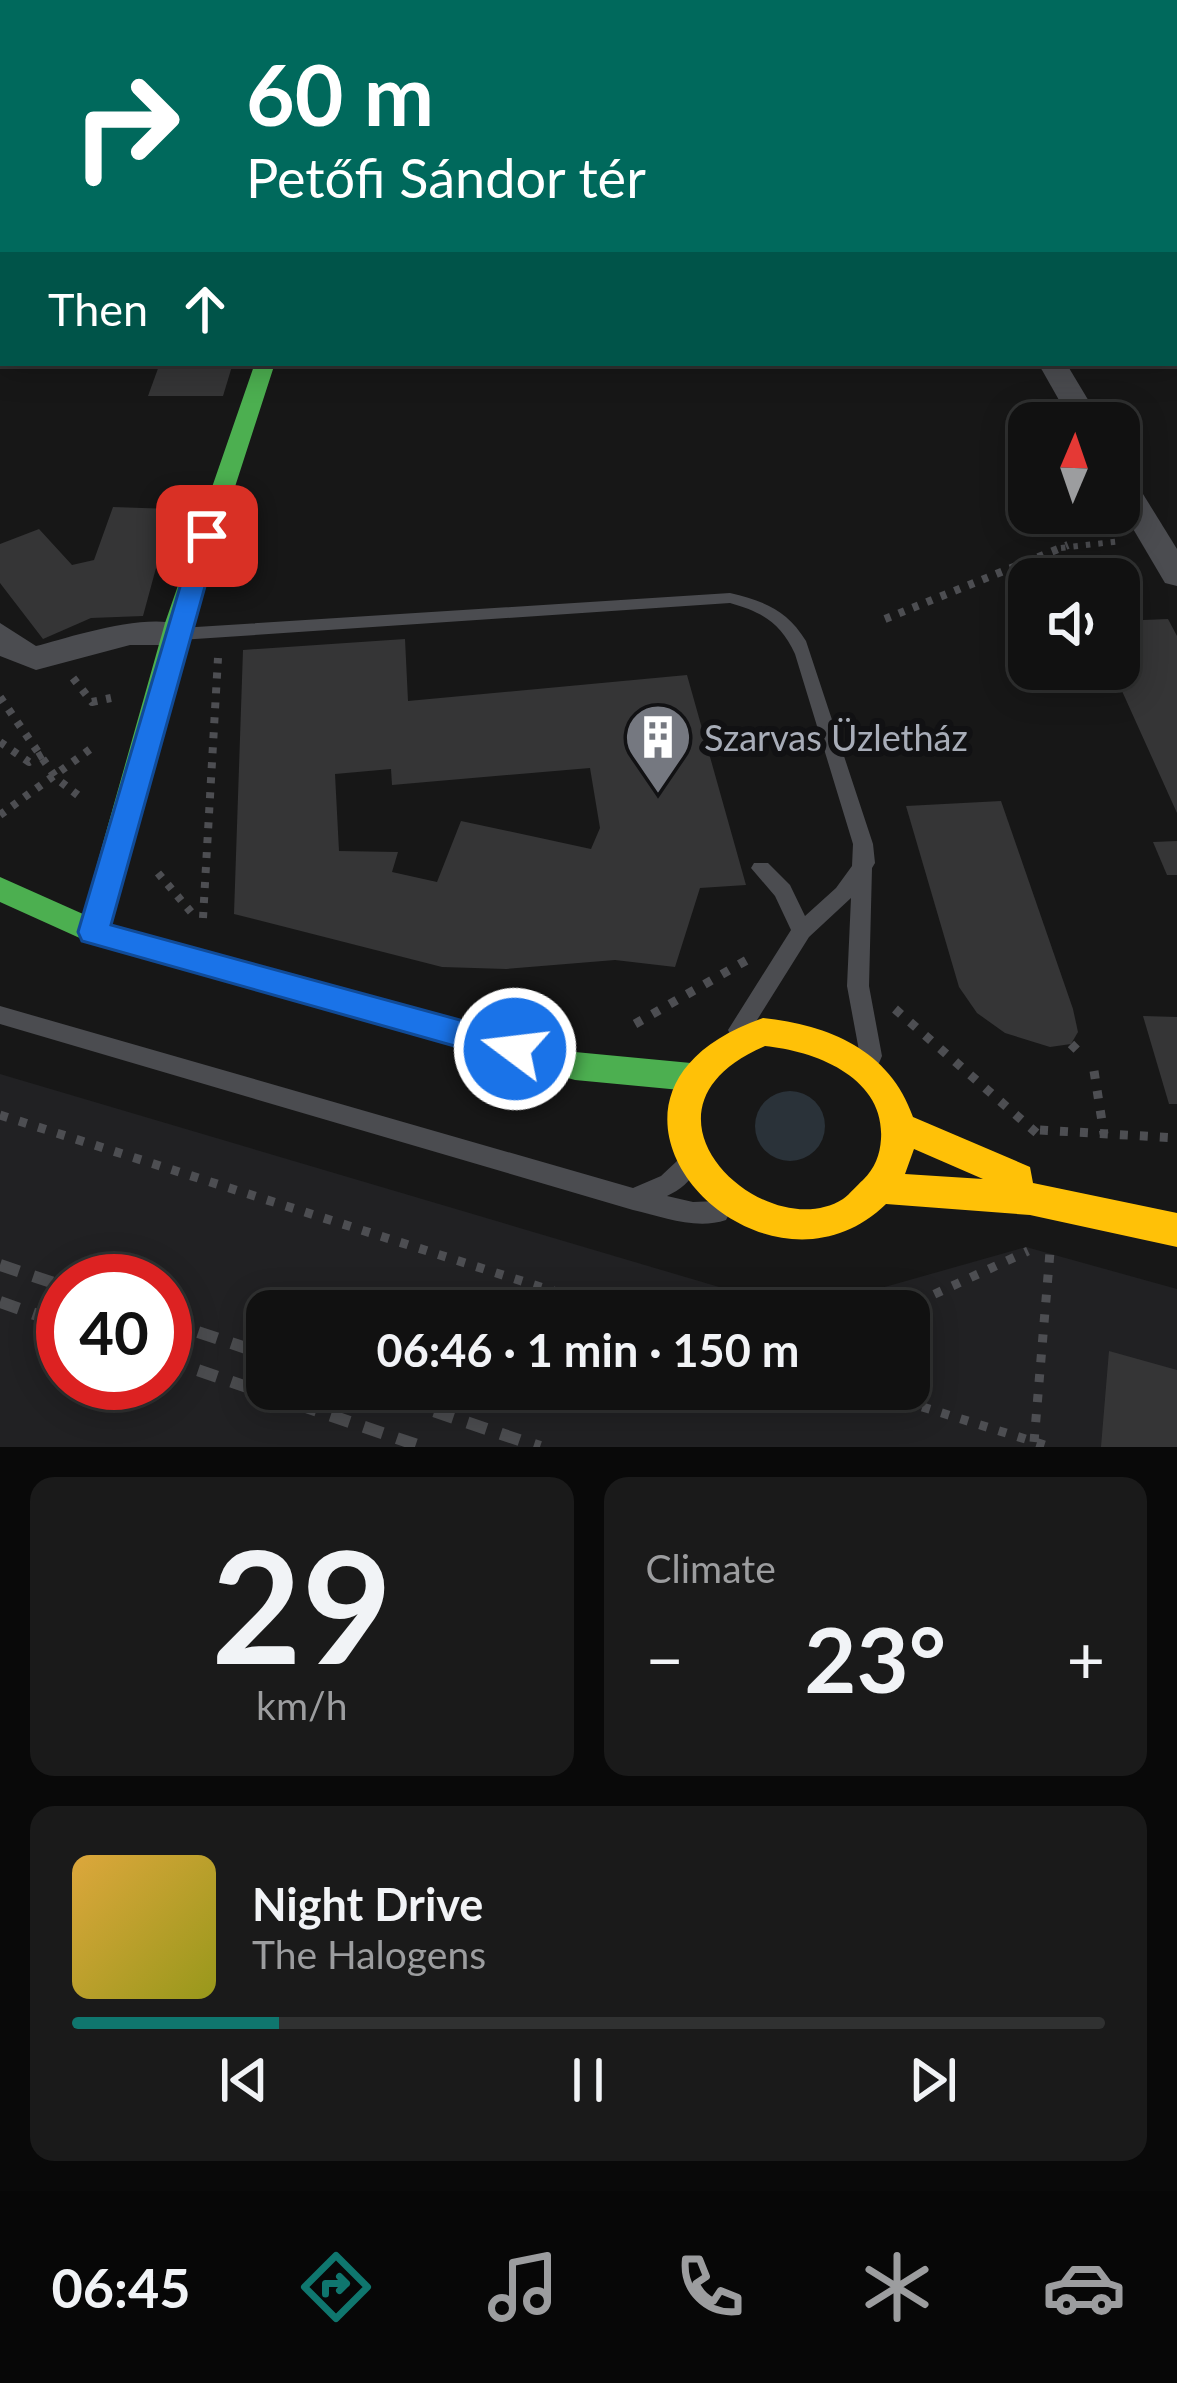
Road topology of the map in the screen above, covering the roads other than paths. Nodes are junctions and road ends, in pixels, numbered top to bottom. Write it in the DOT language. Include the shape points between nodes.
graph roads {
  1 [pos="264,366"];
  2 [pos="1054,366"];
  3 [pos="1075,402"];
  4 [pos="1140,514"];
  5 [pos="1177,576"];
  6 [pos="0,634"];
  7 [pos="175,634"];
  8 [pos="865,863"];
  9 [pos="761,868"];
  10 [pos="0,890"];
  11 [pos="802,931"];
  12 [pos="93,932"];
  13 [pos="0,1015"];
  14 [pos="732,1041"];
  15 [pos="575,1066"];
  16 [pos="874,1074"];
  17 [pos="692,1077"];
  18 [pos="898,1126"];
  19 [pos="680,1130"];
  20 [pos="691,1163"];
  21 [pos="881,1189"];
  22 [pos="633,1199"];
  23 [pos="741,1211"];
  24 [pos="1156,1223"];
  1 -- 7 [label="street"];
  2 -- 3 [label="street"];
  4 -- 5 [label="street"];
  6 -- 7 [label="street" via="17,654 36,658 130,634"];
  7 -- 8 [label="lane" via="730,598 775,610 793,626 804,654"];
  7 -- 12 [label="street"];
  8 -- 11 [label="lane"];
  8 -- 16 [label="lane" via="858,986"];
  9 -- 11 [label="lane"];
  10 -- 12 [label="street"];
  11 -- 14 [label="lane"];
  12 -- 15 [label="street"];
  13 -- 22 [label="lane"];
  14 -- 16 [label="street" via="763,1032 810,1036"];
  14 -- 17 [label="street"];
  15 -- 17 [label="street"];
  15 -- 19 [label="street" via="646,1102"];
  16 -- 18 [label="street"];
  17 -- 19 [label="street"];
  18 -- 21 [label="street"];
  18 -- 24 [label="street"];
  19 -- 20 [label="street"];
  20 -- 22 [label="lane" via="669,1184"];
  20 -- 23 [label="street"];
  21 -- 23 [label="street" via="840,1218 807,1224"];
  21 -- 24 [label="street" via="958,1188"];
  22 -- 23 [label="lane" via="692,1213"];
}
